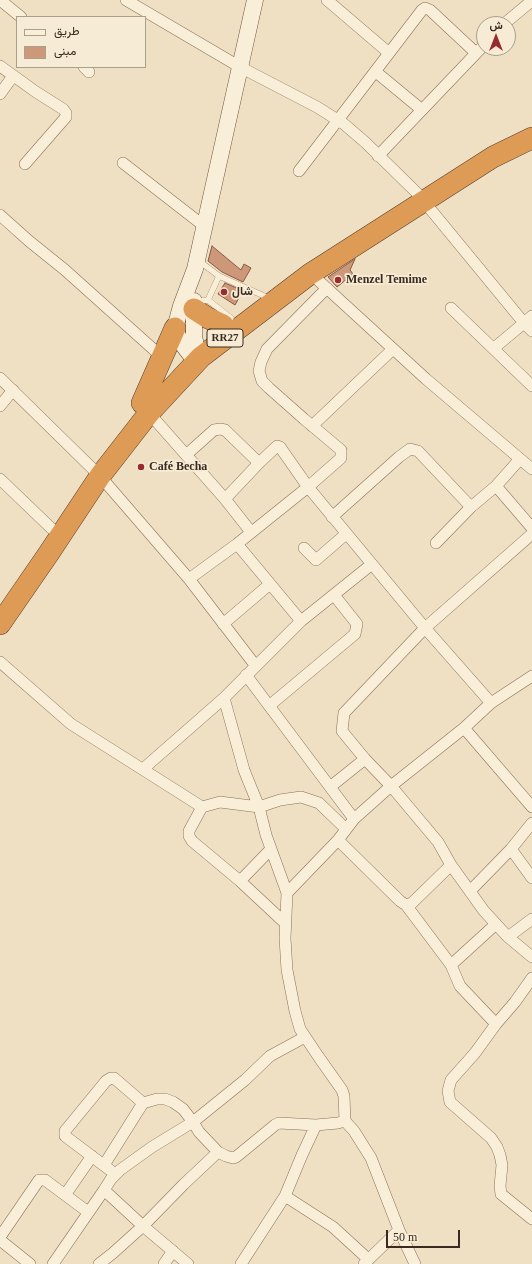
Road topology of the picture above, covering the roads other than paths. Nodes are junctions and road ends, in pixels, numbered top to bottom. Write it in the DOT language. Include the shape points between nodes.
graph roads {
  1 [pos="0,0"];
  2 [pos="126,0"];
  3 [pos="255,0"];
  4 [pos="327,0"];
  5 [pos="528,3"];
  6 [pos="20,16"];
  7 [pos="513,16"];
  8 [pos="389,53"];
  9 [pos="476,53"];
  10 [pos="0,66"];
  11 [pos="240,67"];
  12 [pos="376,72"];
  13 [pos="13,76"];
  14 [pos="0,94"];
  15 [pos="422,110"];
  16 [pos="338,120"];
  17 [pos="532,127"];
  18 [pos="532,138"];
  19 [pos="378,156"];
  20 [pos="25,164"];
  21 [pos="123,164"];
  22 [pos="299,171"];
  23 [pos="420,197"];
  24 [pos="0,215"];
  25 [pos="204,226"];
  26 [pos="196,265"];
  27 [pos="307,270"];
  28 [pos="219,276"];
  29 [pos="327,288"];
  30 [pos="268,298"];
  31 [pos="194,304"];
  32 [pos="451,308"];
  33 [pos="227,321"];
  34 [pos="529,323"];
  35 [pos="175,328"];
  36 [pos="494,348"];
  37 [pos="393,349"];
  38 [pos="195,355"];
  39 [pos="162,357"];
  40 [pos="0,378"];
  41 [pos="532,386"];
  42 [pos="13,390"];
  43 [pos="0,406"];
  44 [pos="146,408"];
  45 [pos="312,426"];
  46 [pos="186,455"];
  47 [pos="520,458"];
  48 [pos="260,463"];
  49 [pos="532,469"];
  50 [pos="96,472"];
  51 [pos="0,479"];
  52 [pos="496,486"];
  53 [pos="308,487"];
  54 [pos="225,499"];
  55 [pos="471,507"];
  56 [pos="332,517"];
  57 [pos="51,528"];
  58 [pos="532,528"];
  59 [pos="250,532"];
  60 [pos="346,534"];
  61 [pos="532,534"];
  62 [pos="436,543"];
  63 [pos="237,544"];
  64 [pos="304,548"];
  65 [pos="372,564"];
  66 [pos="189,579"];
  67 [pos="270,584"];
  68 [pos="334,594"];
  69 [pos="1,609"];
  70 [pos="301,621"];
  71 [pos="223,624"];
  72 [pos="425,628"];
  73 [pos="0,662"];
  74 [pos="255,665"];
  75 [pos="246,675"];
  76 [pos="532,677"];
  77 [pos="224,698"];
  78 [pos="491,703"];
  79 [pos="269,706"];
  80 [pos="464,728"];
  81 [pos="364,759"];
  82 [pos="143,769"];
  83 [pos="392,786"];
  84 [pos="330,788"];
  85 [pos="202,807"];
  86 [pos="259,807"];
  87 [pos="532,807"];
  88 [pos="354,819"];
  89 [pos="532,823"];
  90 [pos="346,829"];
  91 [pos="338,840"];
  92 [pos="271,849"];
  93 [pos="511,849"];
  94 [pos="451,865"];
  95 [pos="532,878"];
  96 [pos="240,881"];
  97 [pos="470,891"];
  98 [pos="287,893"];
  99 [pos="406,904"];
  100 [pos="532,919"];
  101 [pos="285,924"];
  102 [pos="496,924"];
  103 [pos="508,937"];
  104 [pos="532,957"];
  105 [pos="452,965"];
  106 [pos="532,978"];
  107 [pos="496,1024"];
  108 [pos="305,1037"];
  109 [pos="143,1103"];
  110 [pos="345,1121"];
  111 [pos="193,1122"];
  112 [pos="316,1125"];
  113 [pos="218,1152"];
  114 [pos="92,1156"];
  115 [pos="104,1165"];
  116 [pos="116,1174"];
  117 [pos="104,1190"];
  118 [pos="65,1195"];
  119 [pos="285,1196"];
  120 [pos="88,1212"];
  121 [pos="532,1219"];
  122 [pos="143,1226"];
  123 [pos="399,1230"];
  124 [pos="0,1237"];
  125 [pos="0,1240"];
  126 [pos="173,1251"];
  127 [pos="366,1262"];
  128 [pos="30,1264"];
  129 [pos="53,1264"];
  130 [pos="99,1264"];
  131 [pos="164,1264"];
  132 [pos="188,1264"];
  133 [pos="241,1264"];
  134 [pos="415,1264"];
  1 -- 6 [label="street"];
  2 -- 11 [label="street"];
  3 -- 11 [label="street"];
  4 -- 8 [label="street"];
  5 -- 7 [label="street"];
  8 -- 9 [label="street" via="425,8"];
  8 -- 12 [label="street"];
  9 -- 15 [label="street"];
  10 -- 13 [label="street"];
  11 -- 16 [label="street"];
  11 -- 25 [label="street"];
  12 -- 15 [label="street"];
  12 -- 16 [label="street"];
  13 -- 14 [label="street"];
  13 -- 20 [label="street" via="66,113 66,117"];
  15 -- 19 [label="street"];
  16 -- 19 [label="street"];
  16 -- 22 [label="street"];
  17 -- 23 [label="highway, RR27" via="487,150"];
  18 -- 23 [label="highway, RR27"];
  19 -- 23 [label="street"];
  21 -- 25 [label="street"];
  23 -- 27 [label="highway, RR27"];
  23 -- 34 [label="street"];
  24 -- 39 [label="street" via="66,270"];
  25 -- 26 [label="street"];
  26 -- 28 [label="lane"];
  26 -- 31 [label="street"];
  27 -- 29 [label="street"];
  27 -- 30 [label="highway, RR27"];
  28 -- 30 [label="lane"];
  28 -- 31 [label="lane"];
  29 -- 37 [label="street"];
  29 -- 45 [label="street" via="267,349 259,372 262,381"];
  30 -- 33 [label="highway, RR27" via="244,306"];
  30 -- 38 [label="highway, RR27"];
  31 -- 33 [label="highway" via="208,318"];
  31 -- 35 [label="street"];
  31 -- 38 [label="street"];
  32 -- 36 [label="street"];
  33 -- 38 [label="highway, RR27"];
  34 -- 36 [label="street"];
  35 -- 38 [label="street" via="177,336"];
  35 -- 39 [label="highway"];
  36 -- 41 [label="street"];
  37 -- 45 [label="street"];
  37 -- 47 [label="street"];
  38 -- 44 [label="highway, RR27"];
  39 -- 44 [label="highway"];
  40 -- 42 [label="street"];
  42 -- 43 [label="street"];
  42 -- 50 [label="street"];
  44 -- 46 [label="street"];
  44 -- 50 [label="highway, RR27"];
  45 -- 53 [label="street" via="341,450 342,454 341,458"];
  46 -- 48 [label="street" via="214,430 220,429 225,430"];
  46 -- 54 [label="street"];
  47 -- 49 [label="street"];
  47 -- 52 [label="street"];
  48 -- 53 [label="street" via="274,448 280,447"];
  48 -- 54 [label="street"];
  50 -- 57 [label="highway, RR27"];
  50 -- 66 [label="street"];
  50 -- 69 [label="highway, RR27" via="49,553"];
  51 -- 57 [label="street"];
  52 -- 55 [label="street"];
  52 -- 58 [label="street"];
  53 -- 56 [label="street"];
  53 -- 59 [label="street"];
  54 -- 59 [label="street"];
  55 -- 56 [label="street" via="418,451 410,449"];
  55 -- 62 [label="street"];
  56 -- 60 [label="street"];
  57 -- 69 [label="highway, RR27"];
  59 -- 63 [label="street"];
  60 -- 64 [label="street" via="316,560"];
  60 -- 65 [label="street"];
  61 -- 72 [label="street"];
  63 -- 66 [label="street"];
  63 -- 67 [label="street"];
  65 -- 68 [label="street"];
  65 -- 72 [label="street"];
  66 -- 71 [label="street"];
  67 -- 70 [label="street"];
  67 -- 71 [label="street"];
  68 -- 70 [label="street"];
  68 -- 79 [label="street" via="358,624 355,634"];
  70 -- 74 [label="street"];
  71 -- 74 [label="street"];
  72 -- 78 [label="street"];
  72 -- 81 [label="street" via="344,713 342,731"];
  73 -- 82 [label="street" via="71,724"];
  74 -- 75 [label="street"];
  75 -- 77 [label="street"];
  75 -- 79 [label="street"];
  76 -- 78 [label="street"];
  77 -- 82 [label="street"];
  77 -- 86 [label="street" via="244,770"];
  78 -- 80 [label="street"];
  79 -- 84 [label="street"];
  80 -- 83 [label="street"];
  80 -- 87 [label="street"];
  81 -- 83 [label="street"];
  81 -- 84 [label="street"];
  82 -- 85 [label="street"];
  83 -- 88 [label="street"];
  83 -- 94 [label="street" via="438,842"];
  84 -- 88 [label="street"];
  85 -- 86 [label="street" via="220,802"];
  85 -- 96 [label="street" via="189,831 189,836"];
  86 -- 90 [label="street" via="301,797 319,803"];
  86 -- 92 [label="street"];
  88 -- 90 [label="street"];
  89 -- 93 [label="street"];
  90 -- 91 [label="street"];
  91 -- 98 [label="street"];
  91 -- 99 [label="street"];
  92 -- 96 [label="street"];
  92 -- 98 [label="street"];
  93 -- 95 [label="street"];
  93 -- 97 [label="street"];
  94 -- 97 [label="street"];
  94 -- 99 [label="street" via="412,903"];
  96 -- 101 [label="street"];
  97 -- 102 [label="street"];
  98 -- 101 [label="street"];
  99 -- 105 [label="street"];
  100 -- 103 [label="street"];
  101 -- 108 [label="street" via="287,970 295,1011"];
  102 -- 103 [label="street"];
  102 -- 105 [label="street"];
  103 -- 104 [label="street"];
  105 -- 107 [label="street" via="460,986"];
  106 -- 107 [label="street"];
  107 -- 121 [label="street" via="451,1080 448,1091 450,1102 491,1138 497,1147 502,1165 499,1191"];
  108 -- 110 [label="street" via="342,1090"];
  108 -- 111 [label="street" via="270,1056"];
  109 -- 111 [label="street" via="156,1100 172,1102 183,1109"];
  109 -- 114 [label="street" via="114,1078 106,1081 65,1131 65,1136"];
  109 -- 115 [label="street"];
  110 -- 112 [label="street"];
  110 -- 123 [label="street" via="371,1158"];
  111 -- 113 [label="street"];
  111 -- 116 [label="street"];
  112 -- 113 [label="street" via="275,1125 236,1157 229,1158"];
  112 -- 119 [label="street"];
  113 -- 122 [label="street"];
  114 -- 115 [label="street"];
  114 -- 118 [label="street"];
  115 -- 116 [label="street"];
  116 -- 117 [label="street"];
  117 -- 120 [label="street"];
  117 -- 122 [label="street"];
  118 -- 120 [label="street"];
  118 -- 124 [label="street" via="45,1180 39,1180"];
  119 -- 127 [label="street" via="333,1228"];
  119 -- 133 [label="street"];
  120 -- 129 [label="street"];
  122 -- 126 [label="street"];
  122 -- 130 [label="street"];
  123 -- 127 [label="street"];
  123 -- 134 [label="street"];
  125 -- 128 [label="street"];
  126 -- 131 [label="street"];
  126 -- 132 [label="street"];
}
